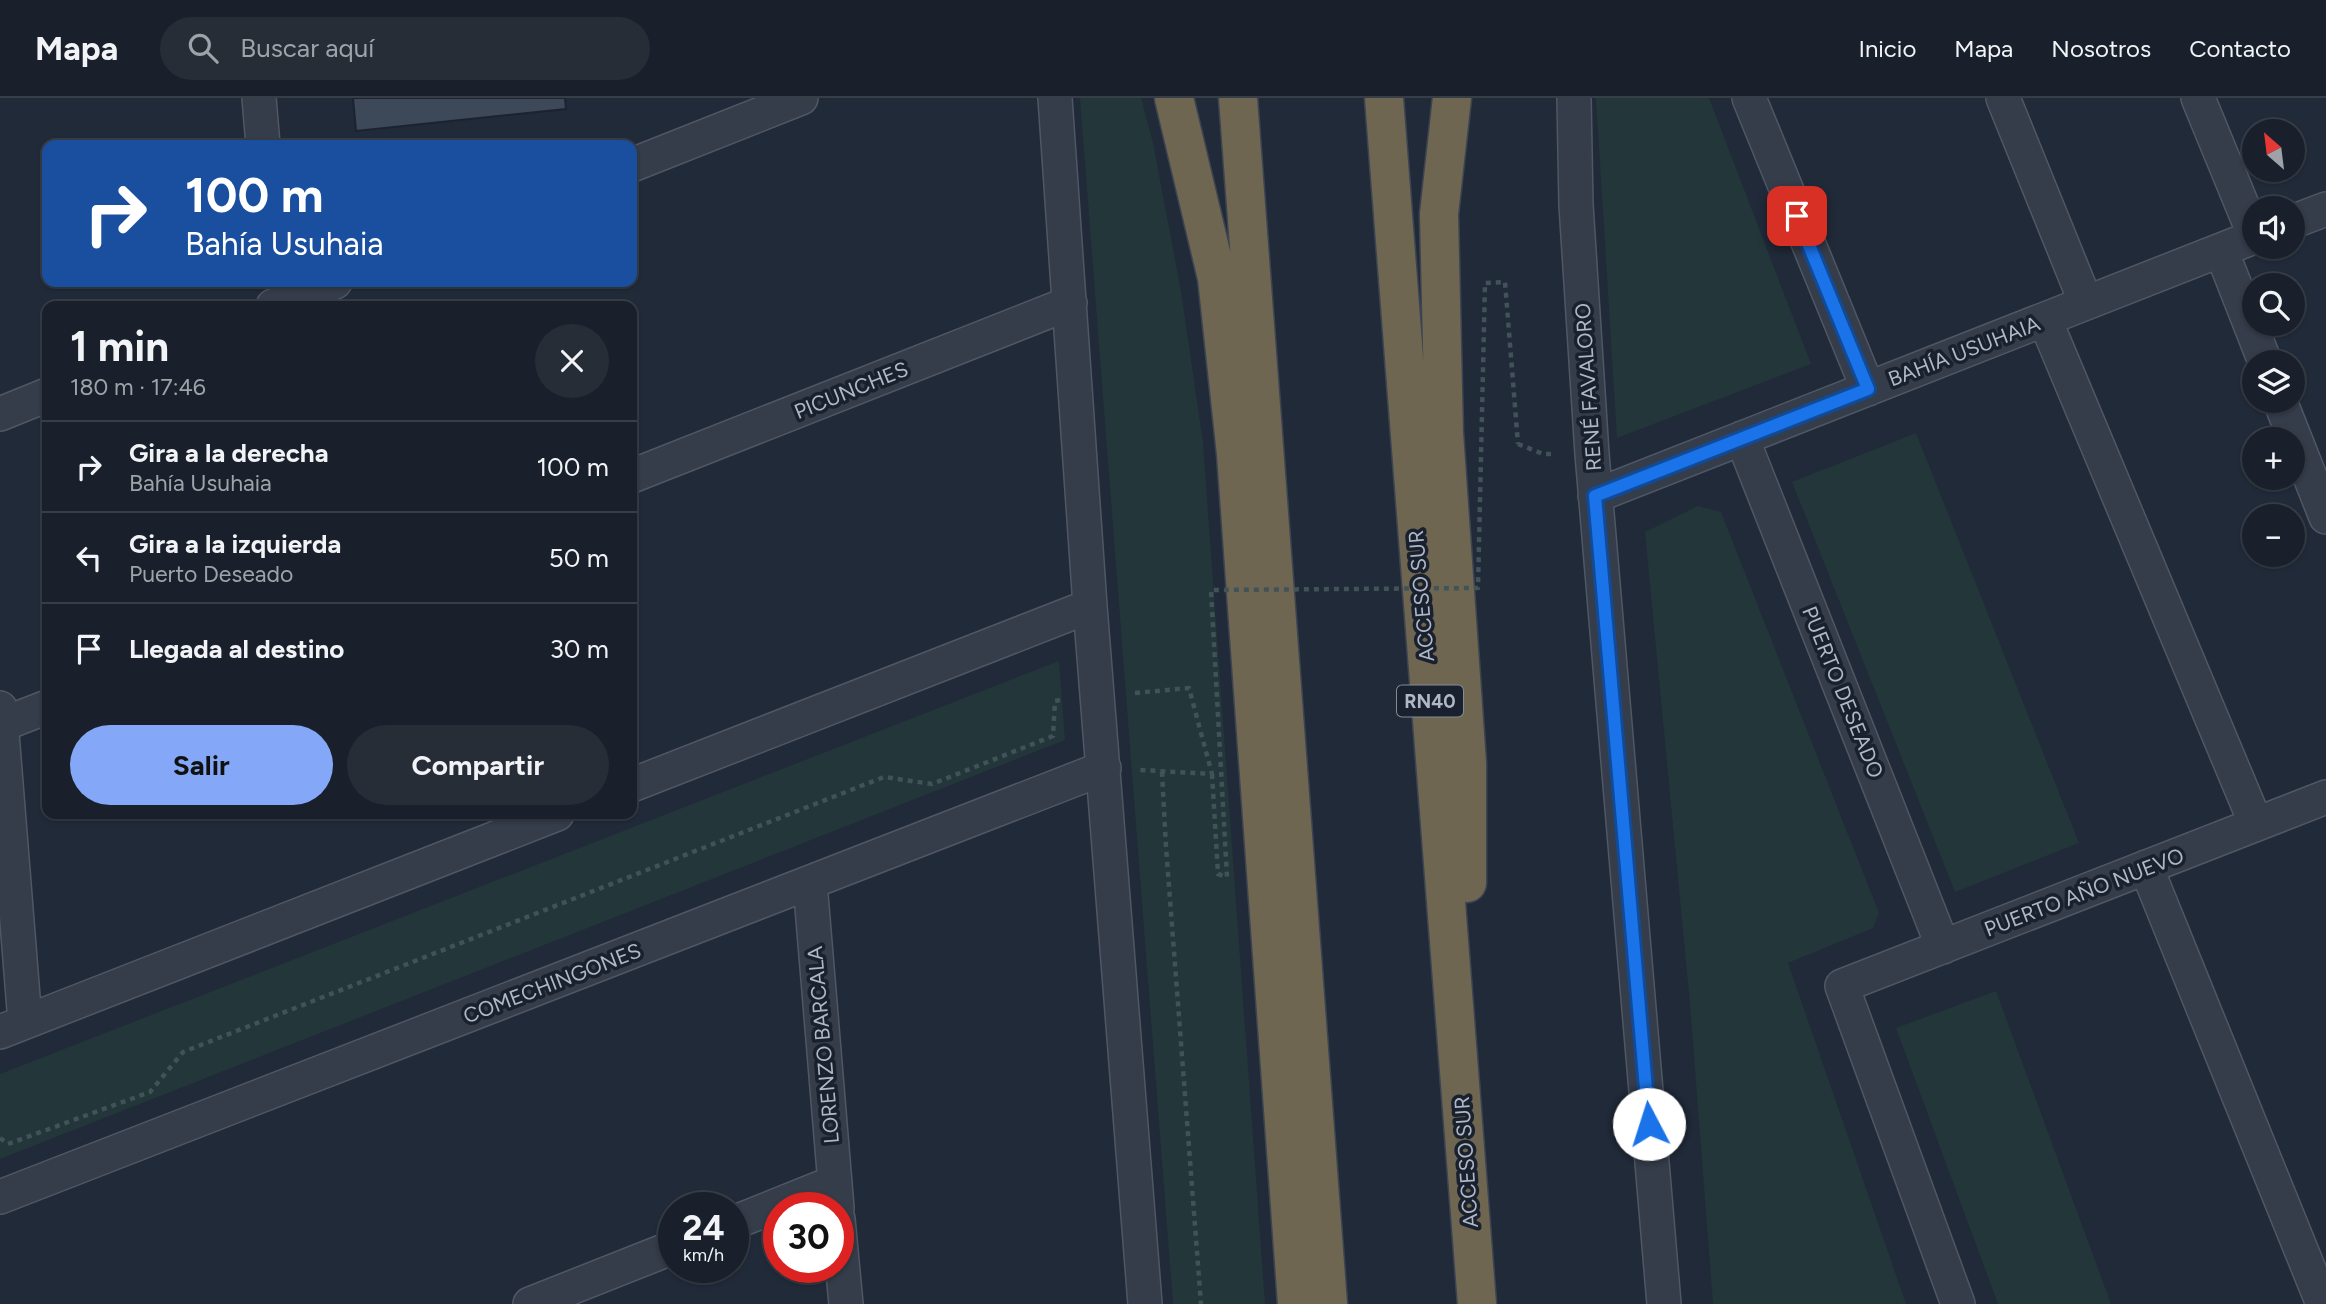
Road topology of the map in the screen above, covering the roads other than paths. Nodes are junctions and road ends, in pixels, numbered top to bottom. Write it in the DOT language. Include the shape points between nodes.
graph roads {
  1 [pos="259,98"];
  2 [pos="801,98"];
  3 [pos="1055,98"];
  4 [pos="1174,98"];
  5 [pos="1238,98"];
  6 [pos="1384,98"];
  7 [pos="1452,98"];
  8 [pos="1574,98"];
  9 [pos="1749,98"];
  10 [pos="2003,98"];
  11 [pos="2198,98"];
  12 [pos="263,140"];
  13 [pos="637,163"];
  14 [pos="2242,206"];
  15 [pos="2326,209"];
  16 [pos="2305,217"];
  17 [pos="2242,240"];
  18 [pos="2221,250"];
  19 [pos="316,287"];
  20 [pos="275,298"];
  21 [pos="1070,303"];
  22 [pos="2086,303"];
  23 [pos="2045,320"];
  24 [pos="2260,350"];
  25 [pos="1868,389"];
  26 [pos="42,397"];
  27 [pos="2285,413"];
  28 [pos="0,414"];
  29 [pos="1742,438"];
  30 [pos="637,474"];
  31 [pos="1595,496"];
  32 [pos="2326,517"];
  33 [pos="1090,606"];
  34 [pos="42,707"];
  35 [pos="1,716"];
  36 [pos="1104,768"];
  37 [pos="637,783"];
  38 [pos="2323,806"];
  39 [pos="545,819"];
  40 [pos="2256,824"];
  41 [pos="2146,867"];
  42 [pos="810,883"];
  43 [pos="1943,947"];
  44 [pos="12,1027"];
  45 [pos="1465,1144"];
  46 [pos="836,1192"];
  47 [pos="0,1197"];
  48 [pos="658,1253"];
  49 [pos="843,1283"];
  50 [pos="530,1304"];
  51 [pos="845,1304"];
  52 [pos="1145,1304"];
  53 [pos="1297,1304"];
  54 [pos="1328,1304"];
  55 [pos="1477,1304"];
  56 [pos="1664,1304"];
  57 [pos="1958,1304"];
  58 [pos="2323,1304"];
  1 -- 12 [label="street"];
  2 -- 13 [label="street"];
  3 -- 21 [label="street"];
  4 -- 53 [label="highway" via="1217,278 1236,454"];
  5 -- 54 [label="highway"];
  6 -- 45 [label="highway, ACCESO SUR / RN40"];
  7 -- 45 [label="highway" via="1439,214 1444,433 1467,763"];
  8 -- 31 [label="street, RENÉ FAVALORO" via="1576,205"];
  9 -- 25 [label="street"];
  10 -- 22 [label="street"];
  11 -- 14 [label="street"];
  15 -- 16 [label="street"];
  17 -- 18 [label="street, BAHÍA USUHAIA"];
  18 -- 22 [label="street, BAHÍA USUHAIA"];
  18 -- 24 [label="street"];
  19 -- 20 [label="street"];
  21 -- 30 [label="street, PICUNCHES"];
  21 -- 33 [label="street"];
  22 -- 23 [label="street, BAHÍA USUHAIA"];
  23 -- 25 [label="street, BAHÍA USUHAIA"];
  23 -- 40 [label="street"];
  25 -- 29 [label="street, BAHÍA USUHAIA"];
  26 -- 28 [label="street"];
  27 -- 32 [label="street"];
  29 -- 31 [label="street, BAHÍA USUHAIA"];
  29 -- 43 [label="street, PUERTO DESEADO"];
  31 -- 56 [label="street, RENÉ FAVALORO"];
  33 -- 36 [label="street"];
  33 -- 37 [label="street"];
  34 -- 35 [label="street"];
  35 -- 44 [label="street"];
  36 -- 42 [label="street, COMECHINGONES"];
  36 -- 52 [label="street"];
  38 -- 40 [label="street, PUERTO AÑO NUEVO"];
  39 -- 44 [label="street"];
  40 -- 41 [label="street, PUERTO AÑO NUEVO"];
  41 -- 43 [label="street, PUERTO AÑO NUEVO"];
  41 -- 58 [label="street"];
  42 -- 46 [label="street, LORENZO BARCALA"];
  42 -- 47 [label="street, COMECHINGONES"];
  43 -- 57 [label="street, PUERTO AÑO NUEVO" via="1842,986"];
  45 -- 55 [label="highway, ACCESO SUR / RN40"];
  48 -- 50 [label="street"];
  49 -- 51 [label="street"];
}
